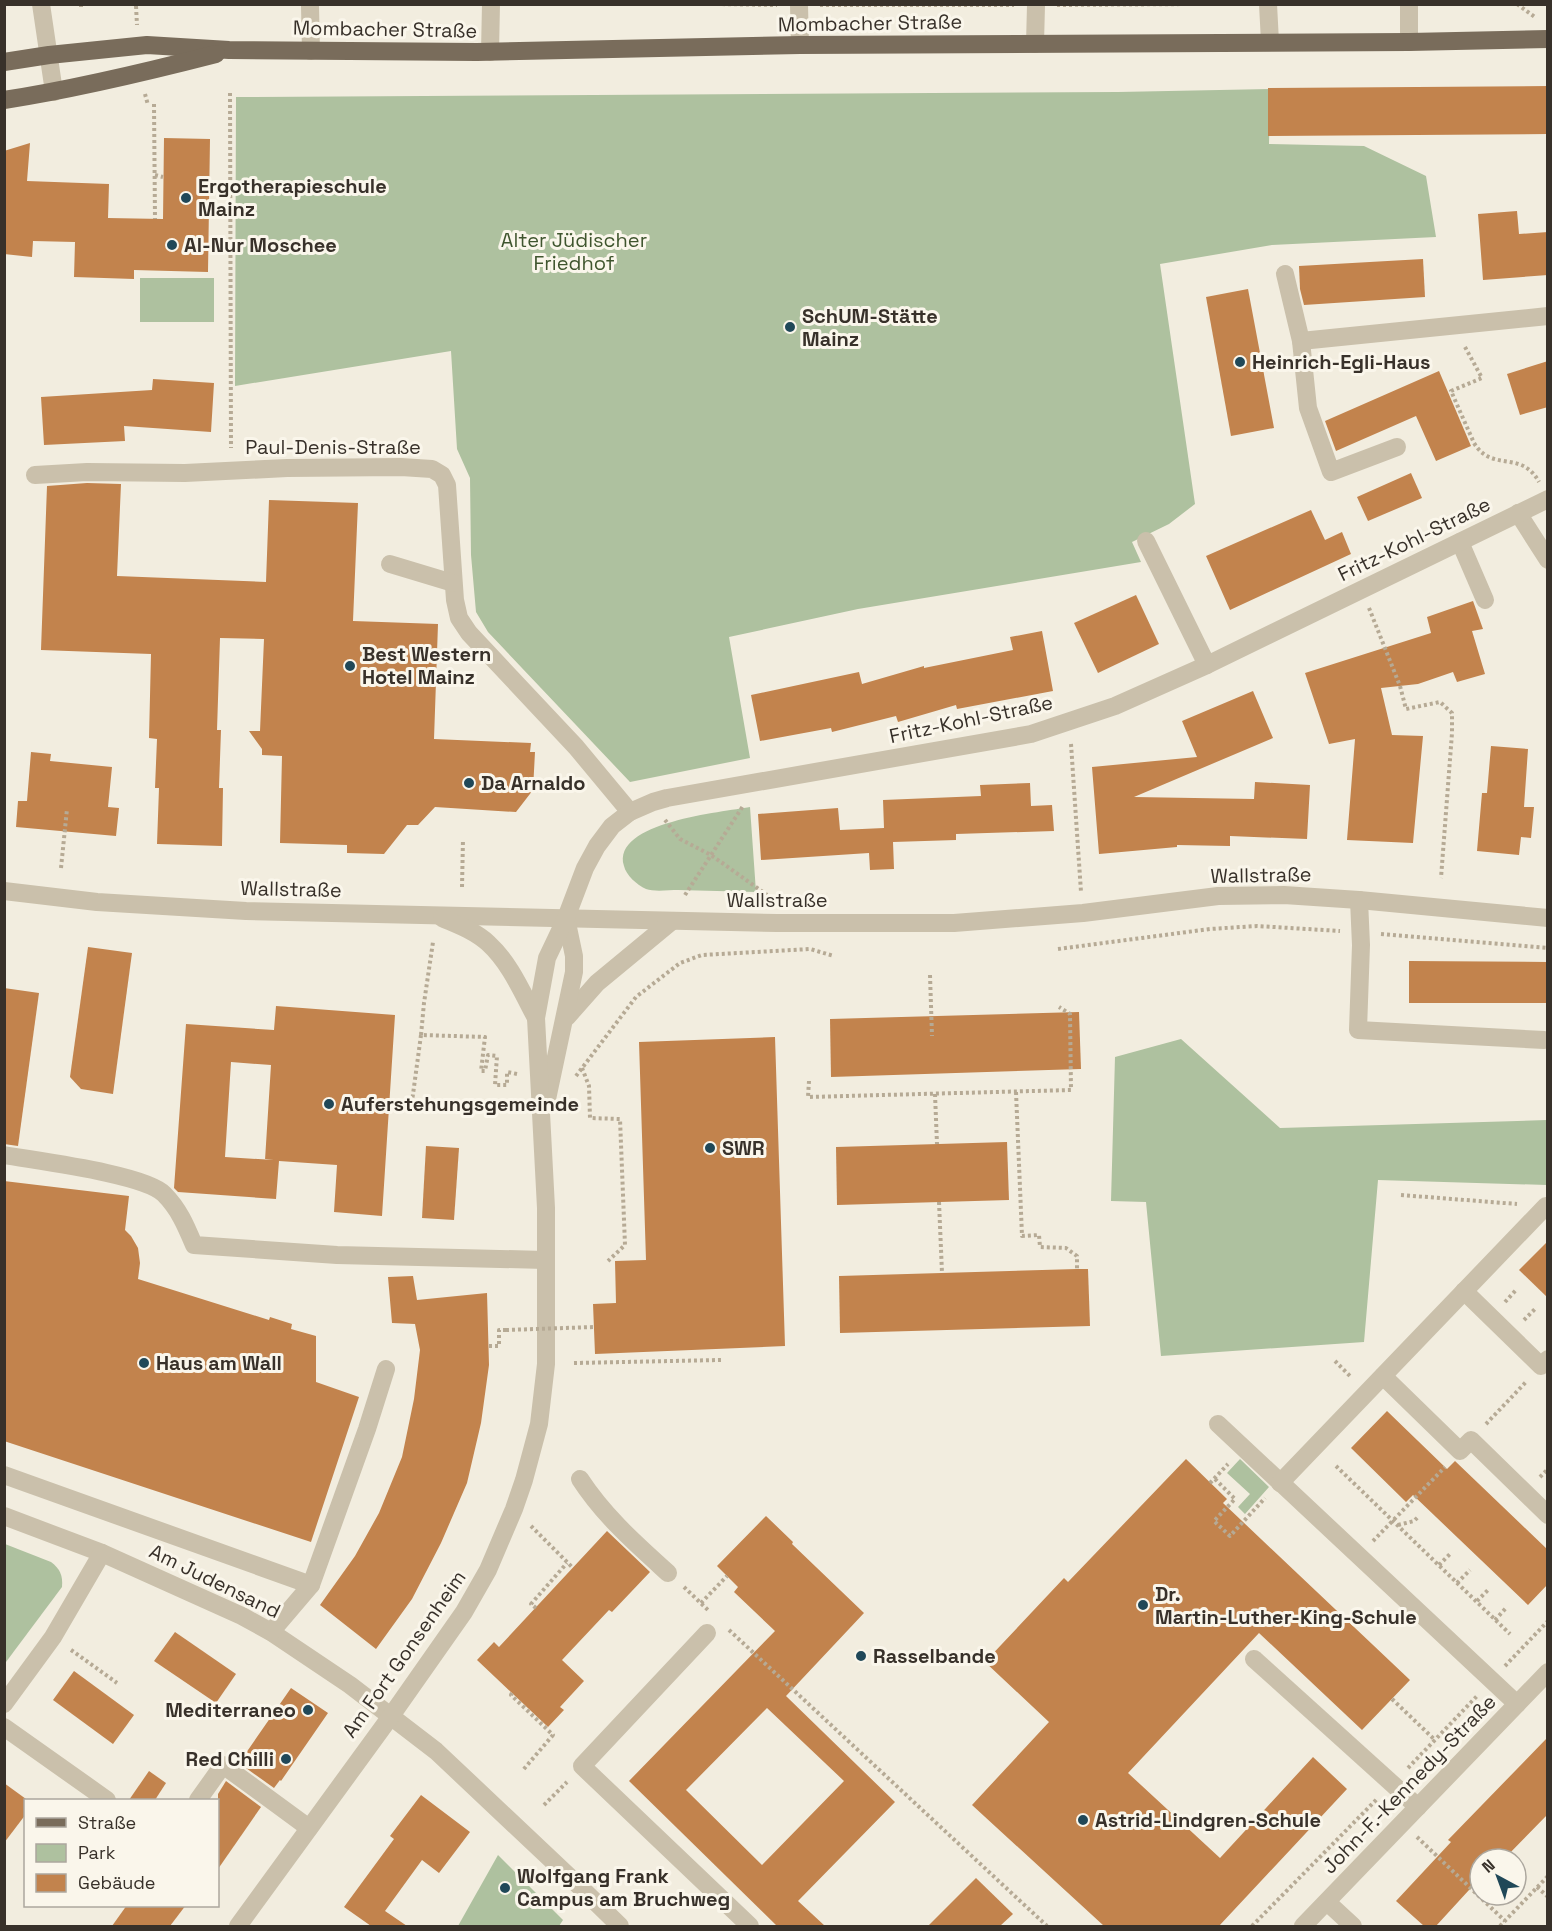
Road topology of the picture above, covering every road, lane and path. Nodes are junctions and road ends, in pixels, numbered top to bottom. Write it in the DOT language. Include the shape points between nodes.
graph roads {
  1 [pos="41,4"];
  2 [pos="491,4"];
  3 [pos="716,4"];
  4 [pos="1197,4"];
  5 [pos="1268,4"];
  6 [pos="1409,4"];
  7 [pos="762,5"];
  8 [pos="799,5"];
  9 [pos="1090,5"];
  10 [pos="136,6"];
  11 [pos="310,6"];
  12 [pos="1036,6"];
  13 [pos="137,28"];
  14 [pos="1548,39"];
  15 [pos="1270,42"];
  16 [pos="1409,42"];
  17 [pos="1035,44"];
  18 [pos="800,45"];
  19 [pos="229,50"];
  20 [pos="311,51"];
  21 [pos="490,52"];
  22 [pos="49,55"];
  23 [pos="4,62"];
  24 [pos="54,92"];
  25 [pos="230,93"];
  26 [pos="4,99"];
  27 [pos="154,104"];
  28 [pos="155,176"];
  29 [pos="163,177"];
  30 [pos="155,219"];
  31 [pos="1285,274"];
  32 [pos="1548,316"];
  33 [pos="1453,325"];
  34 [pos="1301,341"];
  35 [pos="1397,447"];
  36 [pos="232,470"];
  37 [pos="35,475"];
  38 [pos="1538,481"];
  39 [pos="1548,499"];
  40 [pos="1518,513"];
  41 [pos="1146,541"];
  42 [pos="1460,542"];
  43 [pos="1548,560"];
  44 [pos="390,564"];
  45 [pos="453,583"];
  46 [pos="1485,600"];
  47 [pos="1369,608"];
  48 [pos="1207,665"];
  49 [pos="1071,743"];
  50 [pos="746,803"];
  51 [pos="67,809"];
  52 [pos="630,812"];
  53 [pos="662,817"];
  54 [pos="463,839"];
  55 [pos="711,855"];
  56 [pos="61,868"];
  57 [pos="1441,878"];
  58 [pos="462,886"];
  59 [pos="4,891"];
  60 [pos="685,895"];
  61 [pos="767,895"];
  62 [pos="1359,900"];
  63 [pos="1083,913"];
  64 [pos="435,915"];
  65 [pos="566,918"];
  66 [pos="1548,918"];
  67 [pos="672,921"];
  68 [pos="1360,932"];
  69 [pos="433,942"];
  70 [pos="1548,948"];
  71 [pos="1058,949"];
  72 [pos="834,956"];
  73 [pos="930,975"];
  74 [pos="1059,1007"];
  75 [pos="536,1018"];
  76 [pos="565,1018"];
  77 [pos="421,1035"];
  78 [pos="932,1036"];
  79 [pos="1544,1040"];
  80 [pos="581,1067"];
  81 [pos="519,1075"];
  82 [pos="572,1081"];
  83 [pos="809,1081"];
  84 [pos="1016,1092"];
  85 [pos="935,1094"];
  86 [pos="519,1110"];
  87 [pos="541,1127"];
  88 [pos="937,1144"];
  89 [pos="4,1155"];
  90 [pos="1401,1195"];
  91 [pos="939,1202"];
  92 [pos="1546,1206"];
  93 [pos="545,1260"];
  94 [pos="608,1261"];
  95 [pos="1077,1269"];
  96 [pos="942,1273"];
  97 [pos="1464,1291"];
  98 [pos="594,1327"];
  99 [pos="489,1346"];
  100 [pos="721,1360"];
  101 [pos="574,1363"];
  102 [pos="1544,1363"];
  103 [pos="386,1369"];
  104 [pos="1383,1376"];
  105 [pos="1218,1424"];
  106 [pos="1465,1445"];
  107 [pos="1336,1466"];
  108 [pos="1224,1468"];
  109 [pos="4,1475"];
  110 [pos="580,1479"];
  111 [pos="1215,1479"];
  112 [pos="1280,1482"];
  113 [pos="1210,1483"];
  114 [pos="514,1509"];
  115 [pos="4,1515"];
  116 [pos="1548,1515"];
  117 [pos="1418,1517"];
  118 [pos="1393,1520"];
  119 [pos="1398,1525"];
  120 [pos="102,1553"];
  121 [pos="1451,1553"];
  122 [pos="1359,1556"];
  123 [pos="567,1563"];
  124 [pos="1439,1565"];
  125 [pos="573,1568"];
  126 [pos="1470,1570"];
  127 [pos="668,1573"];
  128 [pos="727,1576"];
  129 [pos="1458,1583"];
  130 [pos="311,1585"];
  131 [pos="1489,1589"];
  132 [pos="1477,1602"];
  133 [pos="701,1603"];
  134 [pos="1507,1607"];
  135 [pos="536,1608"];
  136 [pos="713,1615"];
  137 [pos="1495,1620"];
  138 [pos="1548,1621"];
  139 [pos="728,1629"];
  140 [pos="271,1632"];
  141 [pos="707,1633"];
  142 [pos="1510,1634"];
  143 [pos="53,1637"];
  144 [pos="1254,1659"];
  145 [pos="1548,1672"];
  146 [pos="1492,1680"];
  147 [pos="117,1683"];
  148 [pos="512,1693"];
  149 [pos="1392,1699"];
  150 [pos="4,1704"];
  151 [pos="1517,1704"];
  152 [pos="391,1716"];
  153 [pos="4,1728"];
  154 [pos="1435,1740"];
  155 [pos="582,1766"];
  156 [pos="523,1770"];
  157 [pos="1392,1784"];
  158 [pos="106,1799"];
  159 [pos="199,1799"];
  160 [pos="544,1805"];
  161 [pos="1418,1808"];
  162 [pos="1402,1823"];
  163 [pos="309,1828"];
  164 [pos="1548,1876"];
  165 [pos="1537,1887"];
  166 [pos="1548,1897"];
  167 [pos="1327,1902"];
  168 [pos="1505,1921"];
  169 [pos="238,1926"];
  170 [pos="620,1926"];
  171 [pos="750,1926"];
  172 [pos="1047,1926"];
  173 [pos="1252,1926"];
  174 [pos="1303,1926"];
  175 [pos="1353,1926"];
  176 [pos="1500,1926"];
  1 -- 22 [label="street"];
  2 -- 21 [label="street"];
  3 -- 7 [label="path"];
  4 -- 9 [label="path"];
  5 -- 15 [label="street"];
  6 -- 16 [label="street"];
  7 -- 8 [label="path"];
  8 -- 12 [label="path"];
  8 -- 18 [label="street"];
  9 -- 12 [label="path"];
  10 -- 13 [label="path"];
  11 -- 20 [label="street"];
  12 -- 17 [label="street"];
  14 -- 16 [label="main road, Mombacher Straße"];
  15 -- 16 [label="main road, Mombacher Straße"];
  15 -- 17 [label="main road, Mombacher Straße"];
  17 -- 18 [label="main road, Mombacher Straße"];
  18 -- 21 [label="main road, Mombacher Straße"];
  19 -- 20 [label="main road, Mombacher Straße"];
  19 -- 22 [label="main road, Mombacher Straße" via="147,45"];
  19 -- 24 [label="main road, Mombacher Straße"];
  20 -- 21 [label="main road, Mombacher Straße"];
  22 -- 23 [label="main road, Mombacher Straße"];
  22 -- 24 [label="street"];
  24 -- 26 [label="main road, Mombacher Straße"];
  25 -- 36 [label="path"];
  27 -- 28 [label="path"];
  28 -- 29 [label="path"];
  28 -- 30 [label="path"];
  31 -- 34 [label="street"];
  32 -- 33 [label="street"];
  33 -- 34 [label="street"];
  33 -- 38 [label="path" via="1482,378 1451,391 1474,443 1489,458 1529,467"];
  34 -- 35 [label="street" via="1308,408 1331,472"];
  36 -- 37 [label="street, Paul-Denis-Straße"];
  36 -- 45 [label="street, Paul-Denis-Straße" via="432,469 442,475 447,485"];
  39 -- 40 [label="street, Fritz-Kohl-Straße"];
  40 -- 42 [label="street, Fritz-Kohl-Straße"];
  40 -- 43 [label="street"];
  41 -- 48 [label="street"];
  42 -- 46 [label="street"];
  42 -- 48 [label="street, Fritz-Kohl-Straße"];
  44 -- 45 [label="street"];
  45 -- 52 [label="street, Paul-Denis-Straße" via="459,618 469,633 576,747"];
  47 -- 57 [label="path" via="1406,709 1440,702 1452,713"];
  48 -- 52 [label="street, Fritz-Kohl-Straße" via="1115,706 1031,734 667,798"];
  49 -- 63 [label="path"];
  50 -- 55 [label="path"];
  51 -- 56 [label="path"];
  52 -- 65 [label="street, Fritz-Kohl-Straße" via="612,826 597,846"];
  53 -- 55 [label="path" via="680,839"];
  54 -- 58 [label="path"];
  55 -- 60 [label="path"];
  55 -- 61 [label="path"];
  59 -- 64 [label="street, Wallstraße" via="97,902 246,911"];
  62 -- 63 [label="street, Wallstraße" via="1218,896"];
  62 -- 66 [label="street, Wallstraße"];
  62 -- 68 [label="street"];
  63 -- 67 [label="street, Wallstraße" via="954,922"];
  64 -- 65 [label="street, Wallstraße"];
  64 -- 75 [label="street" via="488,943 509,969"];
  65 -- 67 [label="street, Wallstraße"];
  65 -- 75 [label="street, Am Fort Gonsenheim" via="547,958"];
  65 -- 76 [label="street, Am Fort Gonsenheim" via="574,972"];
  67 -- 76 [label="street" via="603,977"];
  68 -- 70 [label="path"];
  68 -- 71 [label="path" via="1257,926 1210,928"];
  68 -- 79 [label="street" via="1358,1030"];
  69 -- 77 [label="path"];
  72 -- 80 [label="path" via="810,949 702,954 680,963 636,997"];
  73 -- 78 [label="path"];
  74 -- 84 [label="path" via="1070,1014 1071,1090"];
  75 -- 87 [label="street, Am Fort Gonsenheim"];
  76 -- 87 [label="street, Am Fort Gonsenheim"];
  77 -- 81 [label="path" via="485,1037 480,1071 485,1071 488,1055 497,1056 495,1085 507,1085 507,1072"];
  77 -- 86 [label="path" via="411,1109"];
  80 -- 82 [label="path"];
  80 -- 94 [label="path" via="589,1086 590,1118 620,1119 625,1245"];
  83 -- 85 [label="path" via="808,1097"];
  84 -- 85 [label="path"];
  84 -- 95 [label="path" via="1022,1236 1039,1235 1040,1247 1066,1248 1077,1256"];
  85 -- 88 [label="path"];
  87 -- 93 [label="street, Am Fort Gonsenheim"];
  89 -- 93 [label="street" via="132,1179 162,1192 183,1219 194,1245 337,1256"];
  90 -- 92 [label="path"];
  91 -- 96 [label="path"];
  92 -- 97 [label="street"];
  93 -- 114 [label="street, Am Fort Gonsenheim" via="546,1364 539,1424"];
  97 -- 102 [label="street"];
  97 -- 104 [label="street"];
  98 -- 99 [label="path, bridge" via="499,1330 499,1346"];
  100 -- 101 [label="path"];
  102 -- 106 [label="path"];
  103 -- 130 [label="street"];
  104 -- 106 [label="street"];
  104 -- 112 [label="street"];
  105 -- 112 [label="street"];
  106 -- 116 [label="street"];
  106 -- 118 [label="path"];
  107 -- 118 [label="path"];
  108 -- 111 [label="path"];
  109 -- 130 [label="street"];
  110 -- 127 [label="street" via="618,1528"];
  111 -- 112 [label="path" via="1236,1498 1214,1521 1230,1536"];
  111 -- 113 [label="path"];
  112 -- 122 [label="street"];
  114 -- 123 [label="path"];
  114 -- 152 [label="street, Am Fort Gonsenheim" via="488,1570 464,1612"];
  115 -- 120 [label="street, Am Judensand"];
  117 -- 119 [label="path"];
  118 -- 119 [label="path"];
  118 -- 122 [label="path"];
  119 -- 124 [label="path"];
  120 -- 140 [label="street, Am Judensand"];
  120 -- 143 [label="street"];
  121 -- 124 [label="path"];
  122 -- 146 [label="street"];
  123 -- 125 [label="path"];
  123 -- 135 [label="path" via="531,1604"];
  124 -- 129 [label="path"];
  126 -- 129 [label="path"];
  127 -- 133 [label="path"];
  128 -- 133 [label="path"];
  129 -- 132 [label="path"];
  130 -- 140 [label="street"];
  131 -- 132 [label="path"];
  132 -- 137 [label="path"];
  133 -- 136 [label="path"];
  134 -- 137 [label="path"];
  137 -- 142 [label="path"];
  138 -- 146 [label="path"];
  139 -- 172 [label="path"];
  140 -- 152 [label="street, Am Judensand"];
  141 -- 155 [label="street"];
  143 -- 147 [label="path"];
  143 -- 150 [label="street"];
  144 -- 157 [label="street"];
  145 -- 151 [label="street, John-F.-Kennedy-Straße"];
  146 -- 151 [label="street"];
  146 -- 154 [label="path"];
  148 -- 156 [label="path" via="553,1736"];
  149 -- 154 [label="path"];
  151 -- 161 [label="street, John-F.-Kennedy-Straße"];
  152 -- 163 [label="street, Am Fort Gonsenheim"];
  152 -- 170 [label="street, Am Judensand" via="436,1751"];
  153 -- 158 [label="street"];
  154 -- 157 [label="path"];
  155 -- 160 [label="path"];
  155 -- 171 [label="street"];
  157 -- 161 [label="street"];
  157 -- 173 [label="path"];
  159 -- 163 [label="street" via="223,1765"];
  161 -- 162 [label="street, John-F.-Kennedy-Straße"];
  162 -- 167 [label="street, John-F.-Kennedy-Straße"];
  162 -- 168 [label="path"];
  163 -- 169 [label="street, Am Fort Gonsenheim"];
  164 -- 165 [label="path"];
  165 -- 166 [label="path"];
  165 -- 168 [label="path"];
  167 -- 174 [label="street, John-F.-Kennedy-Straße"];
  167 -- 175 [label="street"];
  168 -- 176 [label="path"];
}
